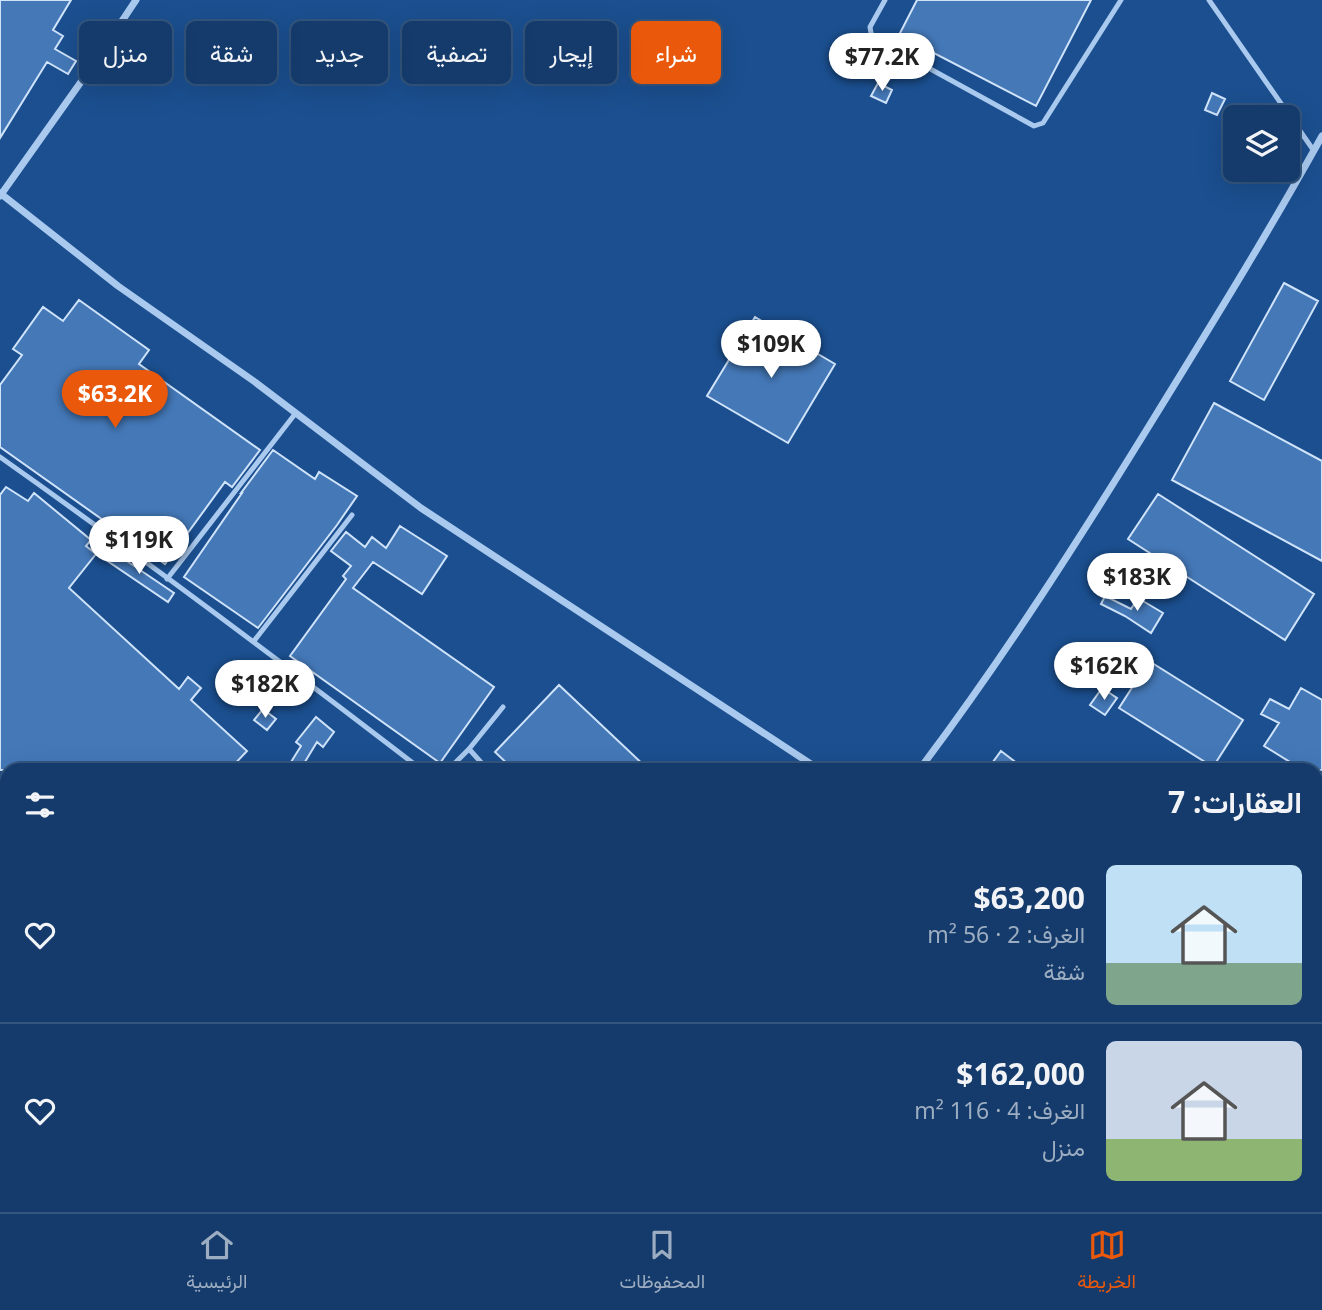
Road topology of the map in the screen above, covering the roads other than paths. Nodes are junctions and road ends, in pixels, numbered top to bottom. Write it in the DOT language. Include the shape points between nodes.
graph roads {
  1 [pos="136,0"];
  2 [pos="885,0"];
  3 [pos="1121,0"];
  4 [pos="1209,0"];
  5 [pos="1322,136"];
  6 [pos="1314,151"];
  7 [pos="0,194"];
  8 [pos="295,414"];
  9 [pos="0,457"];
  10 [pos="352,515"];
  11 [pos="167,579"];
  12 [pos="254,641"];
  13 [pos="503,707"];
  14 [pos="469,749"];
  15 [pos="413,763"];
  16 [pos="455,763"];
  17 [pos="482,763"];
  18 [pos="809,763"];
  19 [pos="924,763"];
  1 -- 7 [label="street"];
  2 -- 3 [label="lane" via="870,27 874,38 1034,126 1044,123"];
  4 -- 6 [label="lane"];
  5 -- 6 [label="street"];
  6 -- 19 [label="street" via="1089,522"];
  7 -- 8 [label="street"];
  8 -- 11 [label="lane"];
  8 -- 18 [label="street" via="421,508"];
  9 -- 11 [label="lane"];
  10 -- 12 [label="lane"];
  11 -- 12 [label="lane"];
  12 -- 15 [label="lane"];
  13 -- 14 [label="lane"];
  14 -- 16 [label="lane"];
  14 -- 17 [label="lane"];
}
